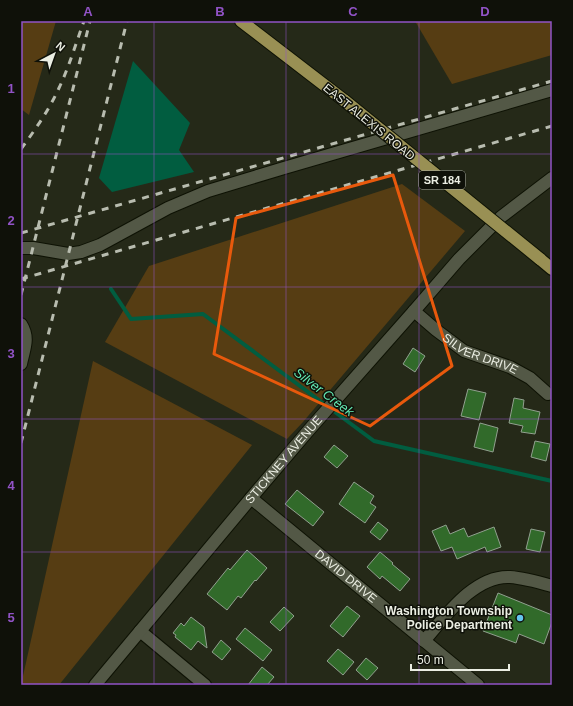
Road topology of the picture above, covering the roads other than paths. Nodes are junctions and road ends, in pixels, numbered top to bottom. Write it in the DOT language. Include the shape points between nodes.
graph roads {
  1 [pos="241,21"];
  2 [pos="552,90"];
  3 [pos="552,178"];
  4 [pos="21,248"];
  5 [pos="552,269"];
  6 [pos="414,311"];
  7 [pos="21,324"];
  8 [pos="21,364"];
  9 [pos="548,394"];
  10 [pos="250,498"];
  11 [pos="552,586"];
  12 [pos="140,631"];
  13 [pos="424,641"];
  14 [pos="96,685"];
  15 [pos="205,685"];
  16 [pos="478,685"];
  1 -- 5 [label="main road, EAST ALEXIS ROAD / SR 184, bridge" via="345,101"];
  2 -- 4 [label="street" via="208,191 81,252 68,254"];
  3 -- 6 [label="street, STICKNEY AVENUE" via="497,220"];
  6 -- 9 [label="street, SILVER DRIVE" via="464,351 510,367 530,378"];
  6 -- 10 [label="street, STICKNEY AVENUE"];
  7 -- 8 [label="street" via="26,337"];
  10 -- 12 [label="street, STICKNEY AVENUE"];
  10 -- 13 [label="street, DAVID DRIVE"];
  11 -- 13 [label="street" via="509,577 479,586 464,596"];
  12 -- 14 [label="street, STICKNEY AVENUE"];
  12 -- 15 [label="street"];
  13 -- 16 [label="street, DAVID DRIVE"];
}
